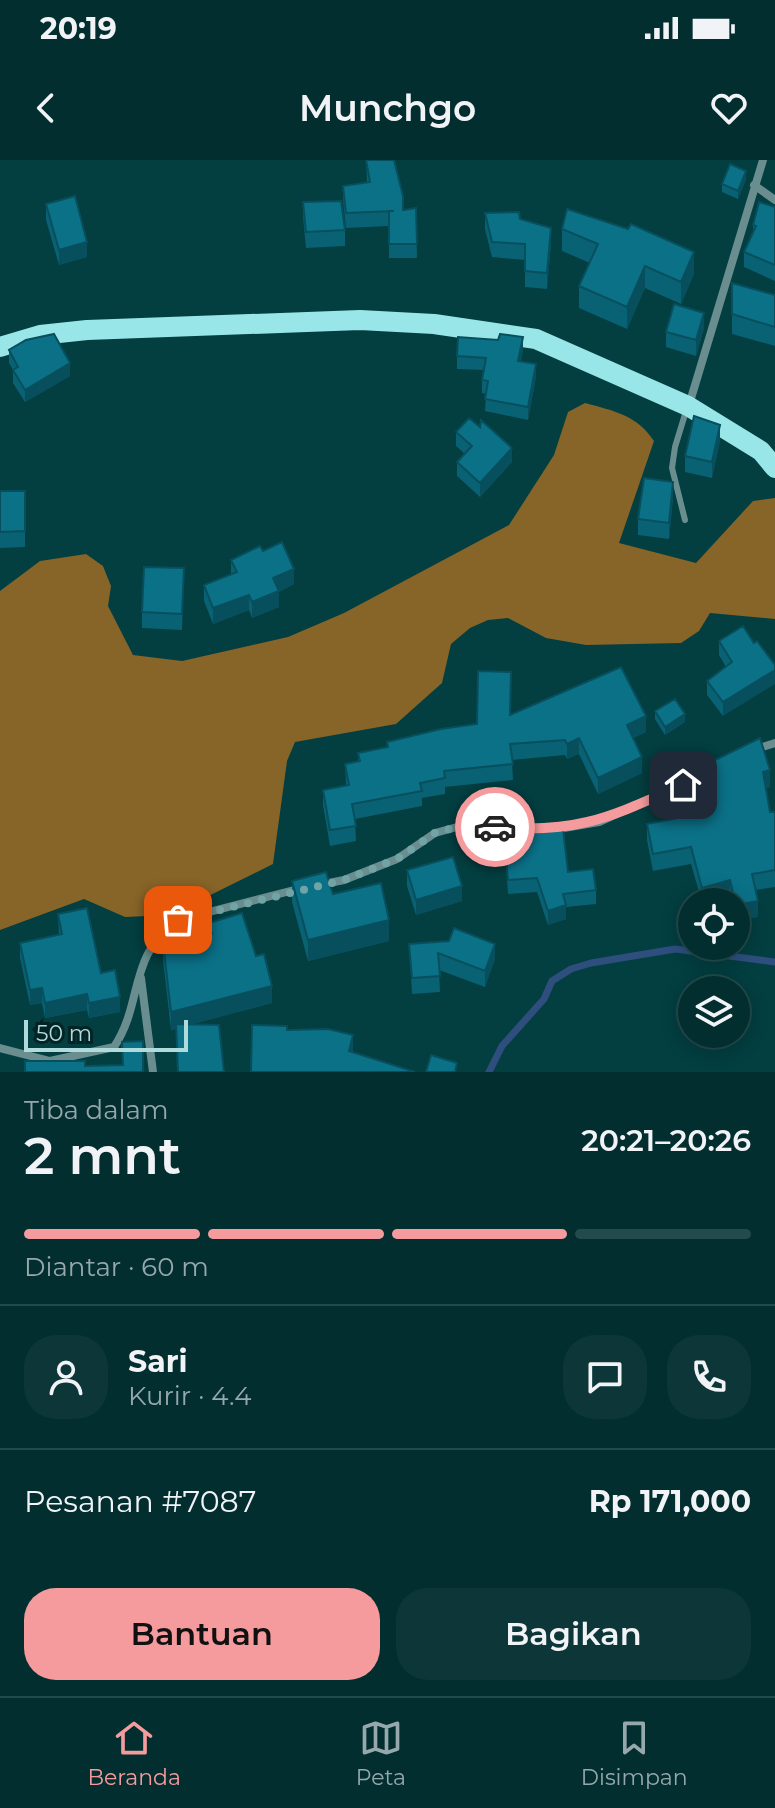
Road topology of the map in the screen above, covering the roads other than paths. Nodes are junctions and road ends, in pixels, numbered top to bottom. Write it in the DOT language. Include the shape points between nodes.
graph roads {
  1 [pos="763,160"];
  2 [pos="754,185"];
  3 [pos="775,200"];
  4 [pos="0,347"];
  5 [pos="688,406"];
  6 [pos="775,468"];
  7 [pos="685,520"];
  8 [pos="775,743"];
  9 [pos="741,754"];
  10 [pos="706,773"];
  11 [pos="140,974"];
  12 [pos="0,1048"];
  13 [pos="153,1072"];
  1 -- 2 [label="street"];
  2 -- 3 [label="street"];
  2 -- 5 [label="street"];
  4 -- 5 [label="main road" via="40,335 87,330 360,320 434,324 536,339"];
  5 -- 6 [label="main road" via="761,451"];
  5 -- 7 [label="lane" via="672,468"];
  8 -- 9 [label="street"];
  10 -- 11 [label="street" via="599,822 558,829 468,824 435,833 397,859 344,880 178,920 145,953"];
  11 -- 12 [label="street" via="114,1047 50,1061"];
  11 -- 13 [label="street"];
}
